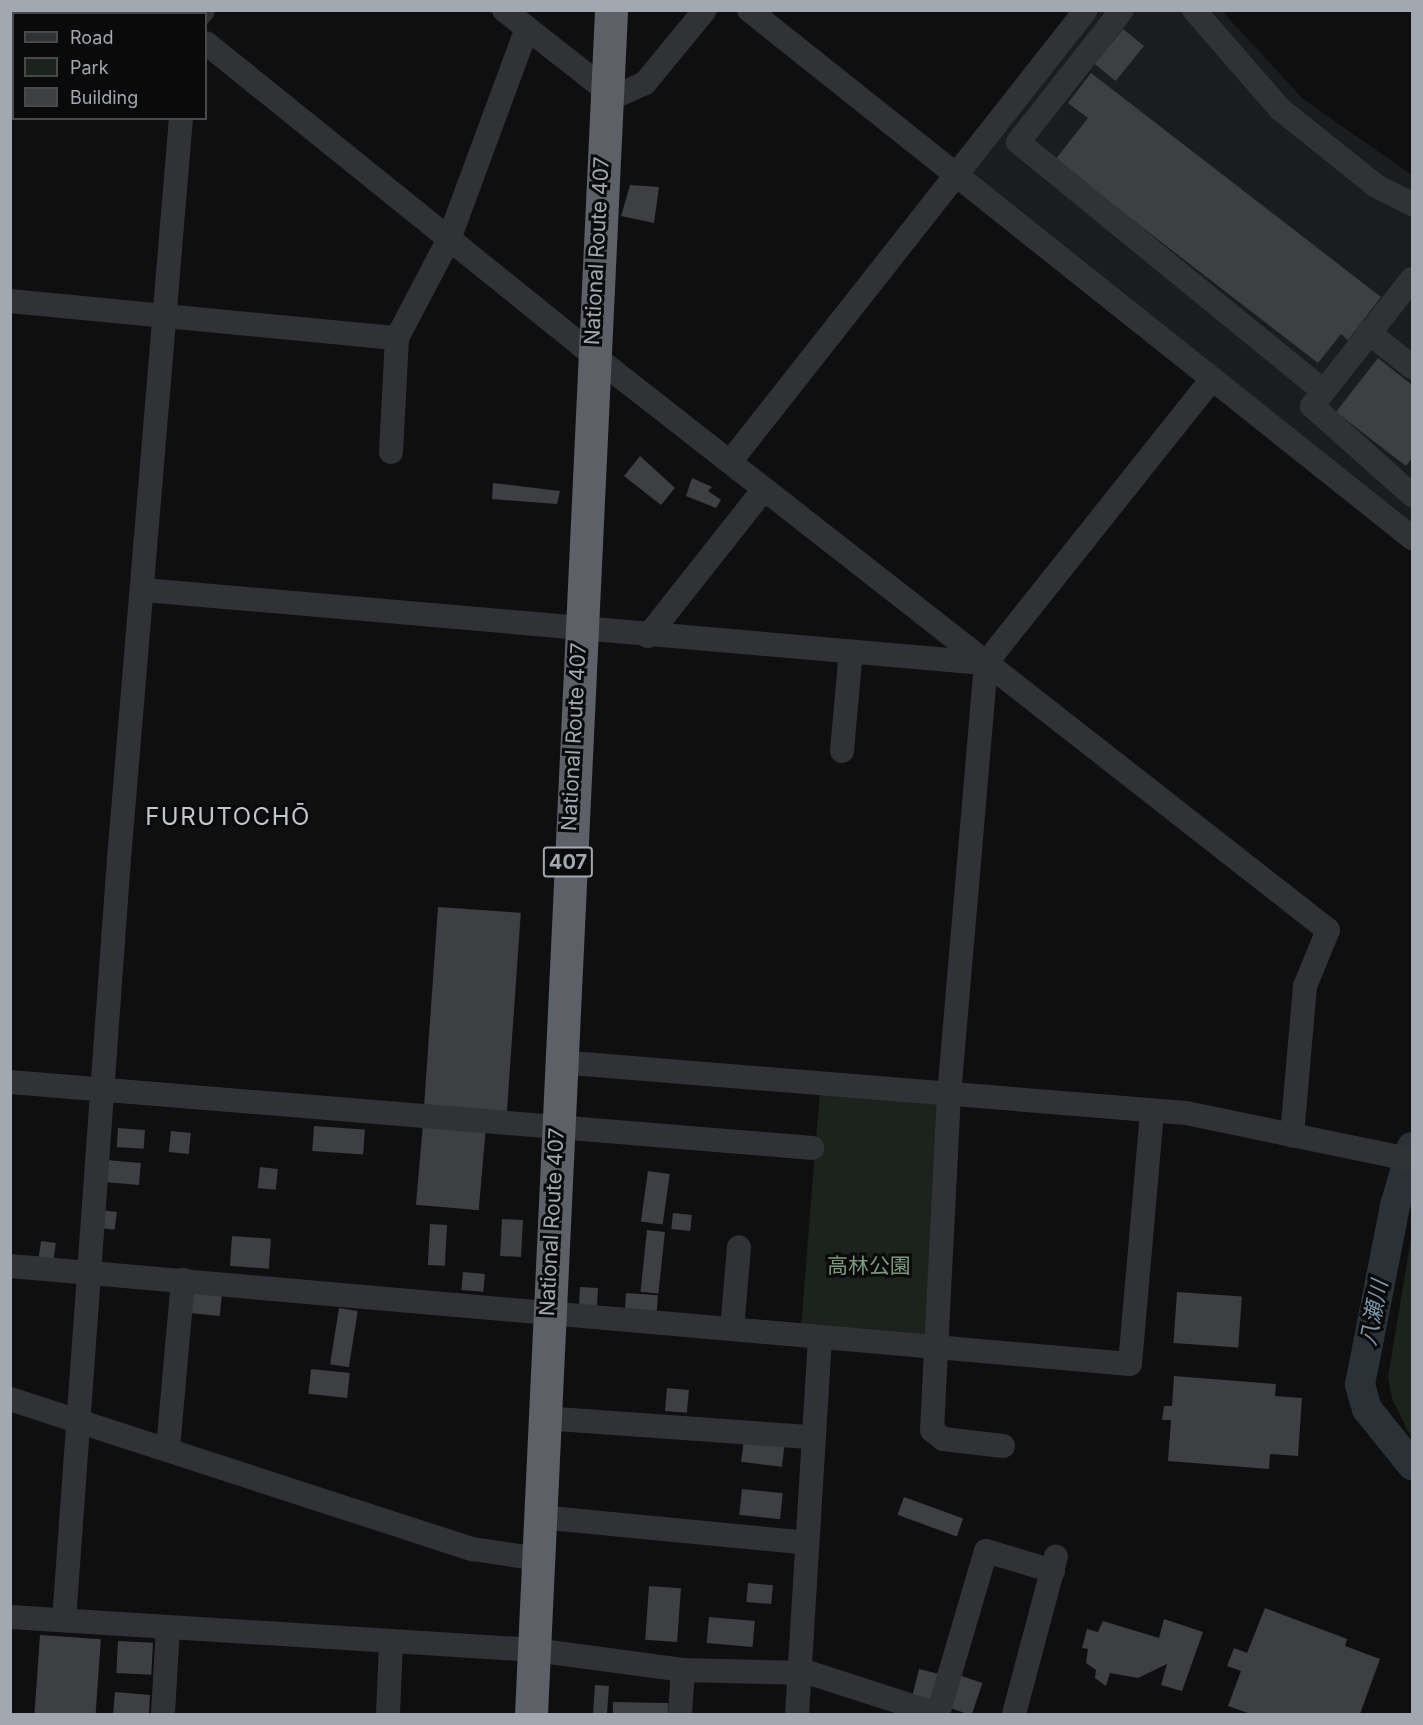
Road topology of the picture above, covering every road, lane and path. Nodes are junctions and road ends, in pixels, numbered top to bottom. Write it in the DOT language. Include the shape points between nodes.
graph roads {
  1 [pos="504,10"];
  2 [pos="611,10"];
  3 [pos="705,10"];
  4 [pos="749,10"];
  5 [pos="1086,10"];
  6 [pos="1122,10"];
  7 [pos="1194,10"];
  8 [pos="527,28"];
  9 [pos="207,44"];
  10 [pos="605,96"];
  11 [pos="181,120"];
  12 [pos="955,175"];
  13 [pos="1413,204"];
  14 [pos="449,239"];
  15 [pos="1413,279"];
  16 [pos="10,301"];
  17 [pos="165,315"];
  18 [pos="1368,332"];
  19 [pos="397,338"];
  20 [pos="592,352"];
  21 [pos="1413,367"];
  22 [pos="1212,379"];
  23 [pos="1321,389"];
  24 [pos="391,452"];
  25 [pos="730,462"];
  26 [pos="764,489"];
  27 [pos="1411,490"];
  28 [pos="1387,518"];
  29 [pos="1413,538"];
  30 [pos="144,590"];
  31 [pos="580,627"];
  32 [pos="648,636"];
  33 [pos="850,651"];
  34 [pos="986,663"];
  35 [pos="842,751"];
  36 [pos="559,1062"];
  37 [pos="10,1082"];
  38 [pos="104,1091"];
  39 [pos="949,1095"];
  40 [pos="1152,1111"];
  41 [pos="556,1129"];
  42 [pos="1292,1135"];
  43 [pos="812,1148"];
  44 [pos="1413,1160"];
  45 [pos="740,1247"];
  46 [pos="10,1266"];
  47 [pos="90,1271"];
  48 [pos="183,1280"];
  49 [pos="547,1313"];
  50 [pos="732,1329"];
  51 [pos="820,1339"];
  52 [pos="935,1349"];
  53 [pos="10,1399"];
  54 [pos="543,1418"];
  55 [pos="79,1419"];
  56 [pos="811,1437"];
  57 [pos="1003,1446"];
  58 [pos="168,1448"];
  59 [pos="539,1517"];
  60 [pos="807,1543"];
  61 [pos="538,1559"];
  62 [pos="10,1617"];
  63 [pos="64,1620"];
  64 [pos="168,1627"];
  65 [pos="391,1641"];
  66 [pos="534,1650"];
  67 [pos="683,1670"];
  68 [pos="799,1673"];
  69 [pos="163,1714"];
  70 [pos="388,1714"];
  71 [pos="531,1714"];
  72 [pos="681,1714"];
  73 [pos="797,1714"];
  74 [pos="938,1714"];
  75 [pos="1014,1714"];
  1 -- 8 [label="street"];
  2 -- 10 [label="highway, National Route 407 / 407"];
  3 -- 10 [label="street" via="645,83"];
  4 -- 12 [label="street"];
  5 -- 12 [label="street"];
  6 -- 23 [label="street" via="1018,142"];
  7 -- 13 [label="street" via="1280,110 1376,186"];
  8 -- 10 [label="street"];
  8 -- 14 [label="street"];
  9 -- 14 [label="street"];
  10 -- 20 [label="highway, National Route 407 / 407"];
  11 -- 17 [label="street"];
  12 -- 22 [label="street"];
  12 -- 25 [label="street"];
  14 -- 19 [label="street"];
  14 -- 20 [label="street"];
  15 -- 18 [label="street"];
  16 -- 17 [label="street"];
  17 -- 19 [label="street"];
  17 -- 30 [label="street"];
  18 -- 21 [label="street"];
  18 -- 23 [label="street"];
  19 -- 24 [label="street"];
  20 -- 25 [label="street"];
  20 -- 31 [label="highway, National Route 407 / 407"];
  22 -- 28 [label="street"];
  22 -- 34 [label="street"];
  23 -- 27 [label="street" via="1312,406 1315,414"];
  25 -- 26 [label="street"];
  26 -- 32 [label="street"];
  26 -- 34 [label="street"];
  27 -- 28 [label="street"];
  28 -- 29 [label="street"];
  30 -- 31 [label="street"];
  30 -- 38 [label="street"];
  31 -- 32 [label="street"];
  31 -- 36 [label="highway, National Route 407 / 407"];
  32 -- 33 [label="street"];
  33 -- 34 [label="street"];
  33 -- 35 [label="street"];
  34 -- 39 [label="street"];
  34 -- 42 [label="street" via="1328,930 1305,986"];
  36 -- 39 [label="street"];
  36 -- 41 [label="highway, National Route 407 / 407"];
  37 -- 38 [label="street"];
  38 -- 41 [label="street"];
  38 -- 47 [label="street"];
  39 -- 40 [label="street"];
  39 -- 52 [label="street"];
  40 -- 42 [label="street" via="1218,1118"];
  40 -- 52 [label="street" via="1130,1364"];
  41 -- 43 [label="street"];
  41 -- 49 [label="highway, National Route 407 / 407"];
  42 -- 44 [label="street"];
  45 -- 50 [label="street"];
  46 -- 47 [label="street"];
  47 -- 48 [label="street"];
  47 -- 55 [label="street"];
  48 -- 49 [label="street"];
  48 -- 58 [label="street"];
  49 -- 50 [label="street"];
  49 -- 54 [label="highway, National Route 407 / 407"];
  50 -- 51 [label="street"];
  51 -- 52 [label="street"];
  51 -- 56 [label="street"];
  52 -- 57 [label="street" via="932,1430 943,1439"];
  53 -- 55 [label="street"];
  54 -- 56 [label="street"];
  54 -- 59 [label="highway, National Route 407 / 407"];
  55 -- 58 [label="street"];
  55 -- 63 [label="street"];
  56 -- 60 [label="street"];
  58 -- 61 [label="street" via="473,1549"];
  59 -- 60 [label="street"];
  59 -- 61 [label="highway, National Route 407 / 407"];
  60 -- 68 [label="street"];
  61 -- 66 [label="highway, National Route 407 / 407"];
  62 -- 63 [label="street"];
  63 -- 64 [label="street"];
  64 -- 65 [label="street"];
  64 -- 69 [label="street"];
  65 -- 66 [label="street"];
  65 -- 70 [label="street"];
  66 -- 67 [label="street"];
  66 -- 71 [label="highway, National Route 407 / 407"];
  67 -- 68 [label="street"];
  67 -- 72 [label="street"];
  68 -- 73 [label="street"];
  68 -- 74 [label="street"];
  74 -- 75 [label="street" via="986,1551 1055,1563"];
}
